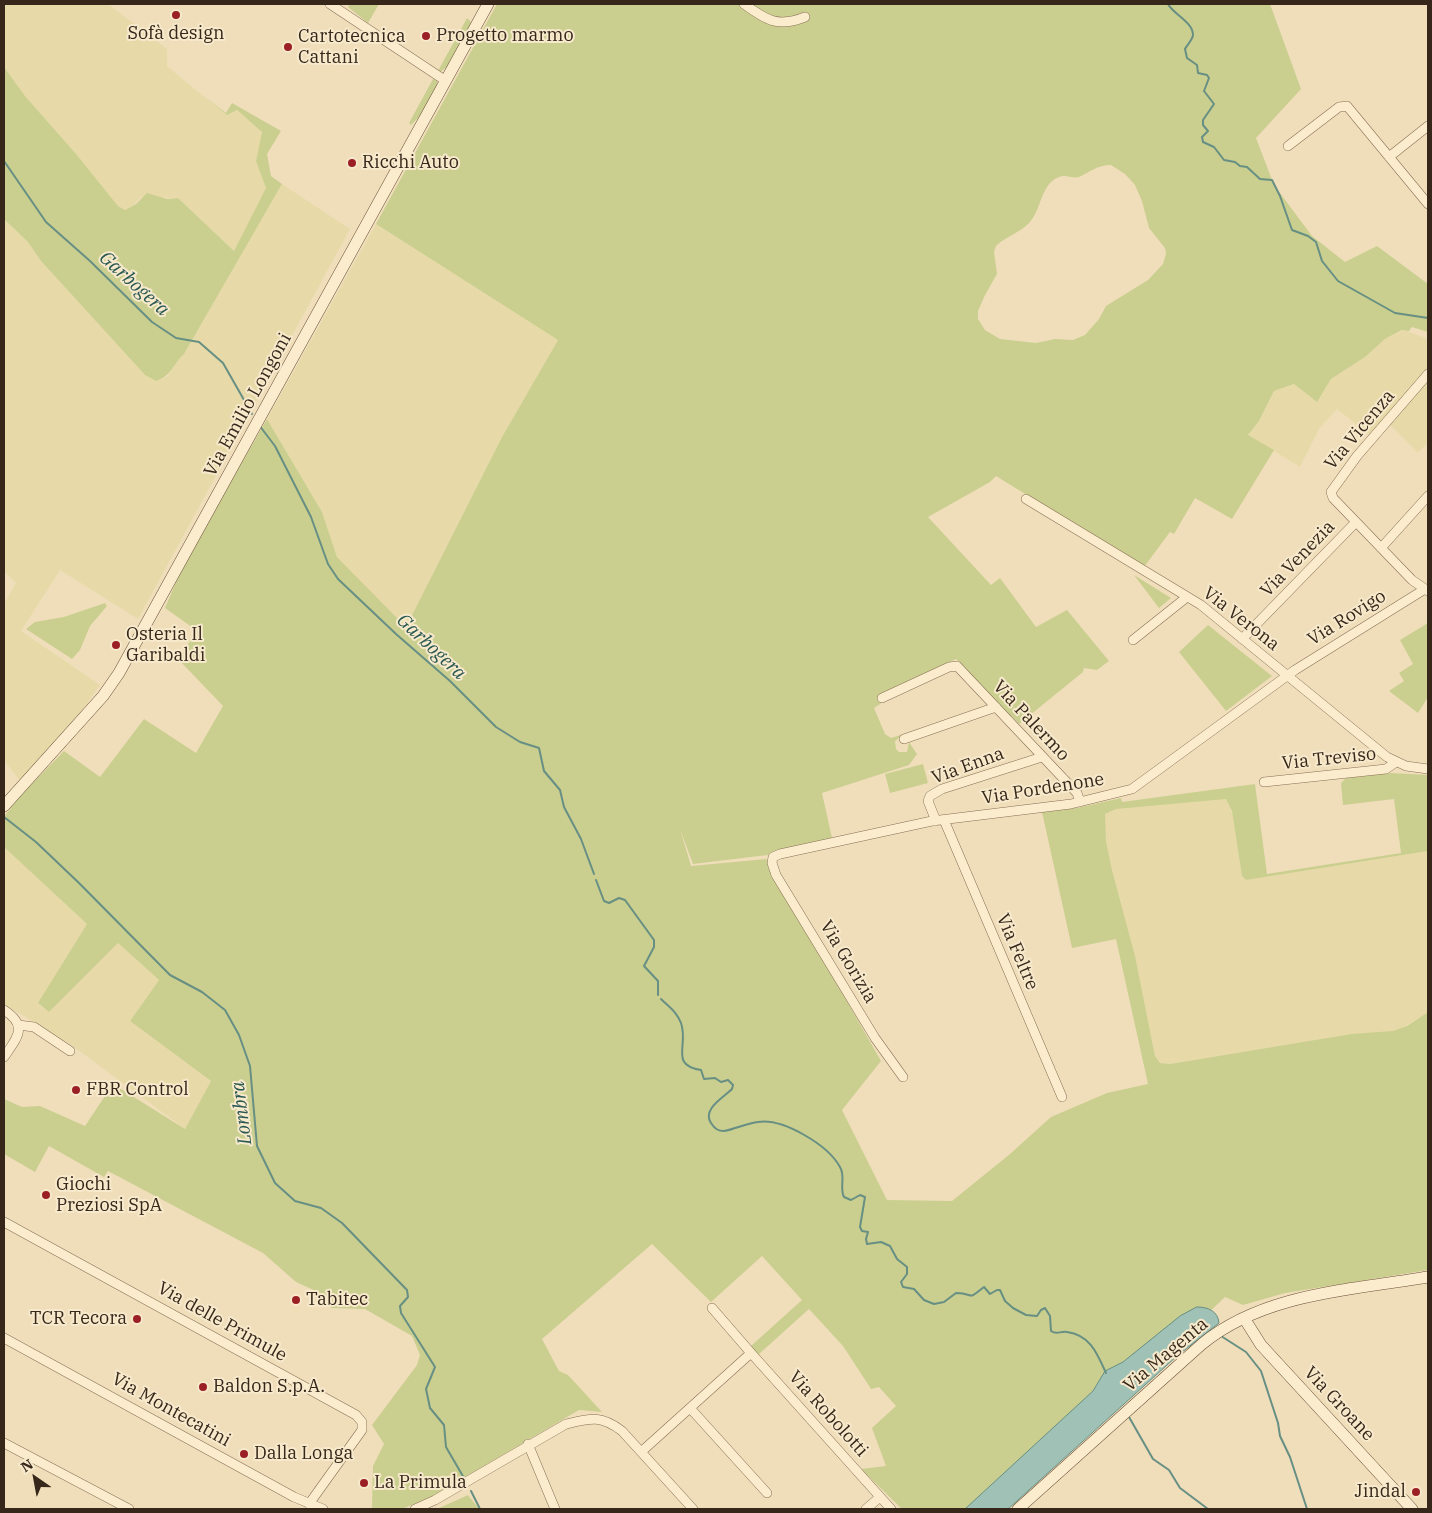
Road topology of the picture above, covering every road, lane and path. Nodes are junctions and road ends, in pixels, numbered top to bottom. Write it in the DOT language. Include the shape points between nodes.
graph roads {
  1 [pos="330,4"];
  2 [pos="488,4"];
  3 [pos="744,4"];
  4 [pos="804,17"];
  5 [pos="446,81"];
  6 [pos="1428,126"];
  7 [pos="1288,146"];
  8 [pos="1389,157"];
  9 [pos="1427,200"];
  10 [pos="1428,374"];
  11 [pos="1428,496"];
  12 [pos="1026,499"];
  13 [pos="1356,522"];
  14 [pos="1381,548"];
  15 [pos="1427,590"];
  16 [pos="1187,597"];
  17 [pos="1242,639"];
  18 [pos="1133,640"];
  19 [pos="1288,676"];
  20 [pos="882,698"];
  21 [pos="996,708"];
  22 [pos="904,739"];
  23 [pos="1042,757"];
  24 [pos="1396,762"];
  25 [pos="1428,769"];
  26 [pos="1264,782"];
  27 [pos="1080,802"];
  28 [pos="6,803"];
  29 [pos="940,820"];
  30 [pos="772,860"];
  31 [pos="4,1010"];
  32 [pos="18,1025"];
  33 [pos="70,1051"];
  34 [pos="4,1057"];
  35 [pos="903,1077"];
  36 [pos="1062,1097"];
  37 [pos="4,1222"];
  38 [pos="1428,1277"];
  39 [pos="712,1308"];
  40 [pos="1244,1318"];
  41 [pos="4,1338"];
  42 [pos="751,1353"];
  43 [pos="690,1408"];
  44 [pos="4,1443"];
  45 [pos="528,1444"];
  46 [pos="641,1452"];
  47 [pos="767,1493"];
  48 [pos="880,1497"];
  49 [pos="309,1504"];
  50 [pos="129,1509"];
  51 [pos="323,1509"];
  52 [pos="415,1509"];
  53 [pos="555,1509"];
  54 [pos="693,1509"];
  55 [pos="866,1509"];
  56 [pos="891,1509"];
  57 [pos="1018,1509"];
  58 [pos="1412,1509"];
  1 -- 5 [label="street"];
  2 -- 5 [label="street, Via Emilio Longoni"];
  3 -- 4 [label="street" via="777,22 789,23"];
  5 -- 28 [label="street, Via Emilio Longoni" via="119,673 103,696"];
  6 -- 8 [label="street"];
  7 -- 8 [label="street" via="1346,105"];
  8 -- 9 [label="street"];
  10 -- 13 [label="street, Via Vicenza" via="1332,490 1332,497"];
  11 -- 14 [label="street"];
  12 -- 16 [label="street, Via Verona"];
  13 -- 14 [label="street, Via Vicenza"];
  13 -- 17 [label="street, Via Venezia"];
  14 -- 15 [label="street, Via Vicenza" via="1410,579"];
  15 -- 19 [label="street, Via Rovigo"];
  16 -- 17 [label="street, Via Verona"];
  16 -- 18 [label="street"];
  17 -- 19 [label="street, Via Verona"];
  19 -- 24 [label="street, Via Verona"];
  19 -- 27 [label="street, Via Pordenone" via="1141,784 1120,793"];
  20 -- 21 [label="street, Via Palermo" via="954,666"];
  21 -- 22 [label="street"];
  21 -- 23 [label="street, Via Palermo"];
  23 -- 27 [label="street, Via Palermo" via="1077,793"];
  23 -- 29 [label="street, Via Enna" via="931,795 928,800"];
  24 -- 25 [label="street, Via Verona"];
  24 -- 26 [label="street, Via Treviso" via="1386,769"];
  27 -- 29 [label="street, Via Pordenone"];
  29 -- 30 [label="street, Via Pordenone" via="780,854"];
  29 -- 36 [label="street, Via Feltre"];
  30 -- 35 [label="street, Via Gorizia" via="772,867 875,1038"];
  31 -- 32 [label="street"];
  32 -- 33 [label="street" via="34,1027"];
  32 -- 34 [label="street" via="17,1037"];
  37 -- 49 [label="street, Via delle Primule" via="356,1415 362,1422 362,1430"];
  38 -- 40 [label="street, Via Magenta" via="1300,1299"];
  39 -- 42 [label="street, Via Robolotti"];
  40 -- 57 [label="street, Via Magenta" via="1210,1338"];
  40 -- 58 [label="street, Via Groane" via="1260,1344"];
  41 -- 49 [label="street, Via Montecatini"];
  42 -- 43 [label="street"];
  42 -- 48 [label="street, Via Robolotti"];
  43 -- 46 [label="street"];
  43 -- 47 [label="street"];
  44 -- 50 [label="street"];
  45 -- 46 [label="street" via="566,1424 590,1418 608,1421"];
  45 -- 52 [label="street"];
  45 -- 53 [label="street"];
  46 -- 54 [label="street"];
  48 -- 55 [label="street"];
  48 -- 56 [label="street, Via Robolotti"];
  49 -- 51 [label="street, Via Montecatini"];
}
